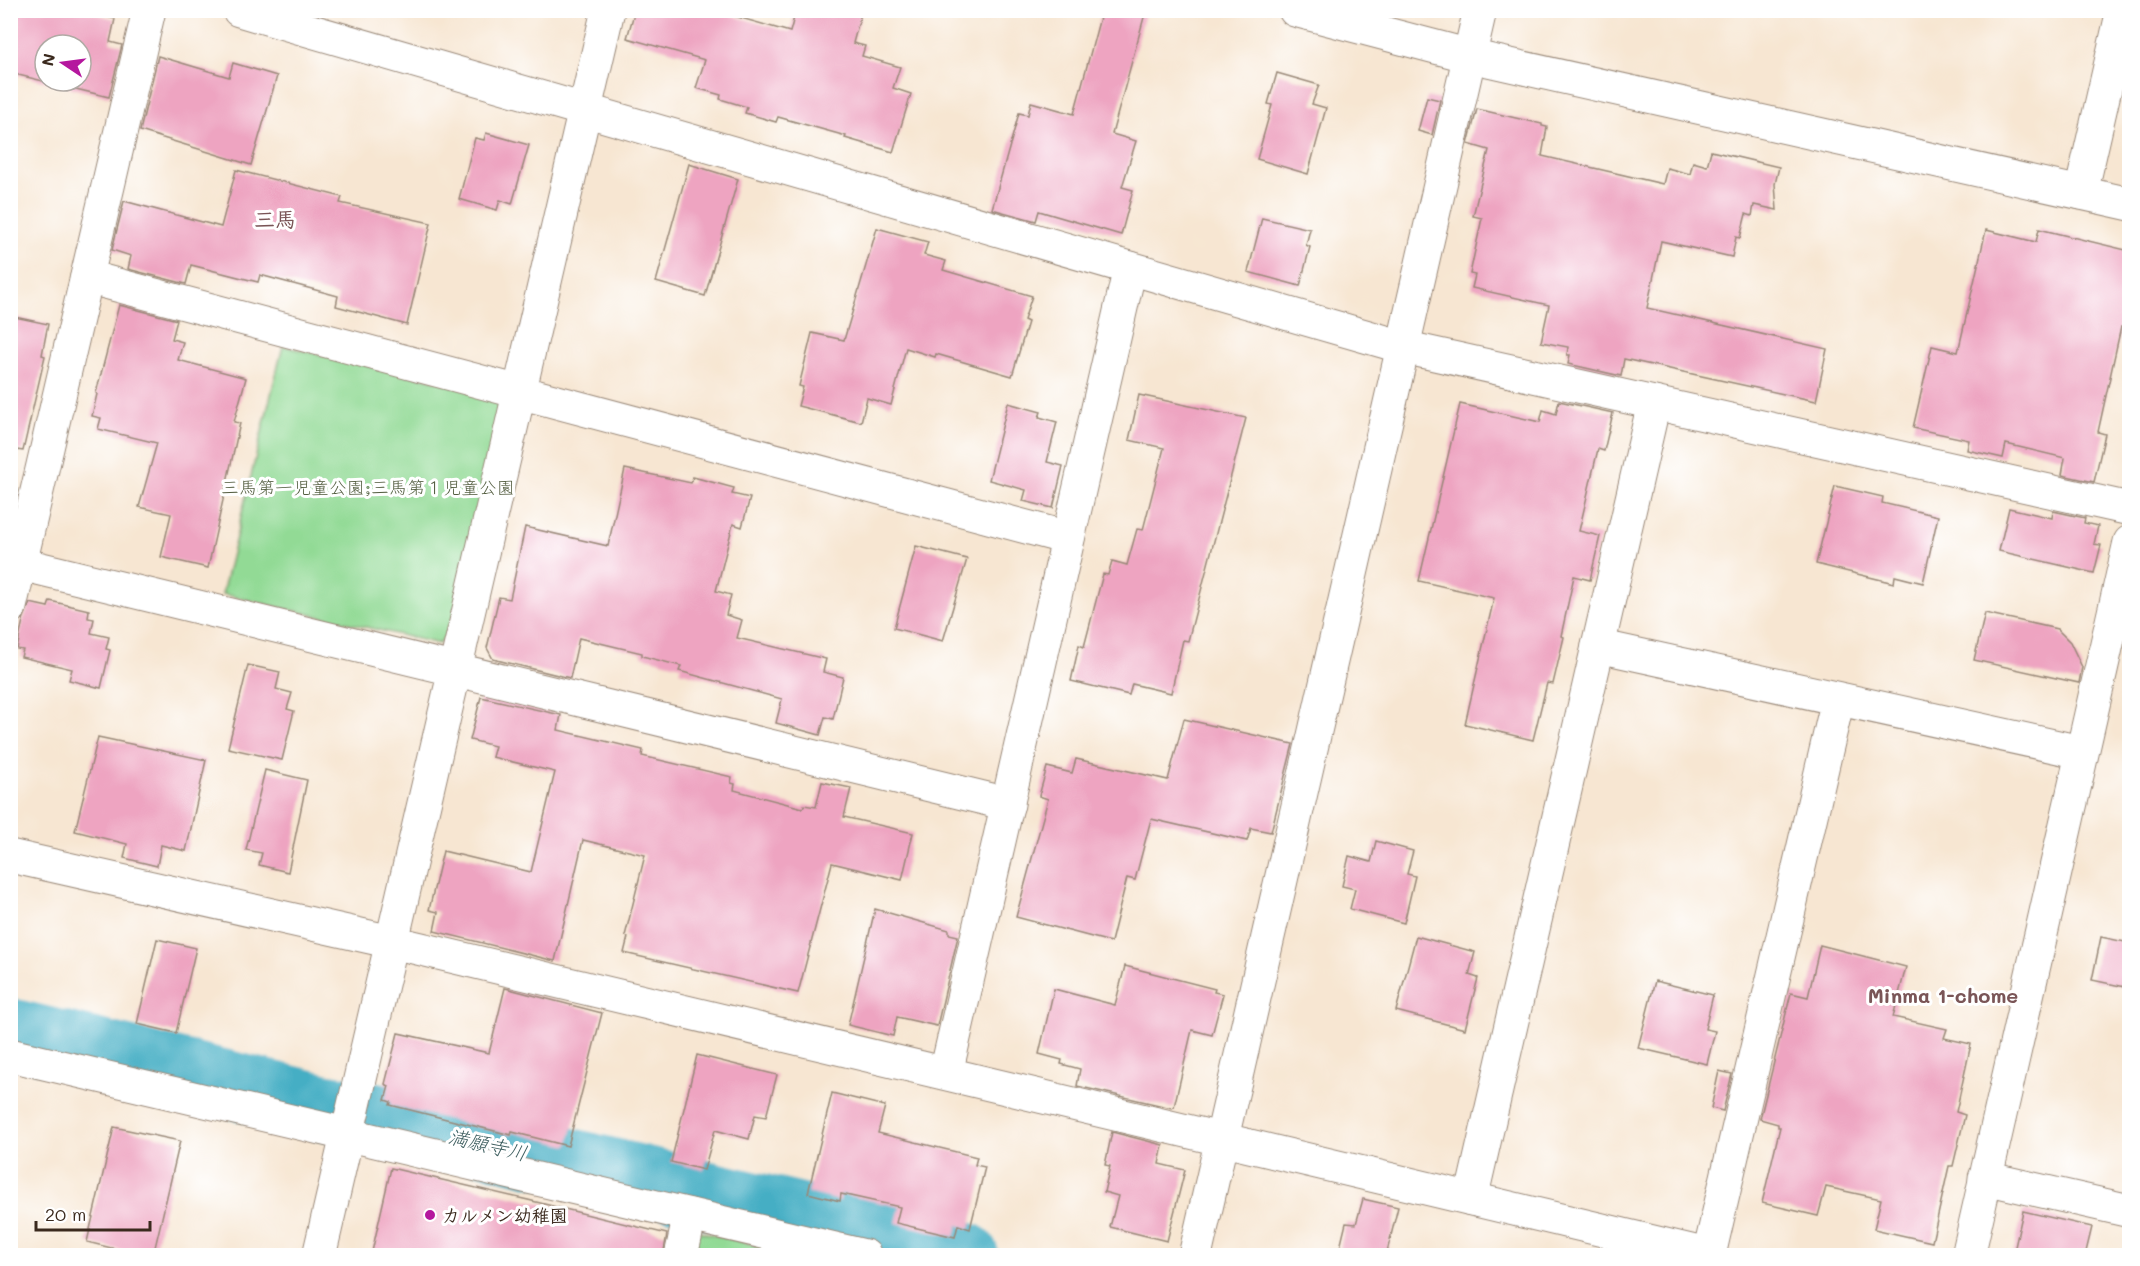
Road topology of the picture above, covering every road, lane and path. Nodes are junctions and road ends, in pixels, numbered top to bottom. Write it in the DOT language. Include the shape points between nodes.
graph roads {
  1 [pos="149,10"];
  2 [pos="239,10"];
  3 [pos="608,10"];
  4 [pos="1295,10"];
  5 [pos="1480,10"];
  6 [pos="2123,10"];
  7 [pos="1470,56"];
  8 [pos="585,110"];
  9 [pos="2081,194"];
  10 [pos="2130,204"];
  11 [pos="1130,268"];
  12 [pos="87,277"];
  13 [pos="1403,347"];
  14 [pos="519,392"];
  15 [pos="1654,403"];
  16 [pos="2130,509"];
  17 [pos="1068,538"];
  18 [pos="2130,542"];
  19 [pos="21,564"];
  20 [pos="10,608"];
  21 [pos="1598,646"];
  22 [pos="455,669"];
  23 [pos="1838,699"];
  24 [pos="2081,752"];
  25 [pos="1008,804"];
  26 [pos="10,855"];
  27 [pos="392,942"];
  28 [pos="10,1055"];
  29 [pos="946,1073"];
  30 [pos="351,1118"];
  31 [pos="1221,1139"];
  32 [pos="1985,1178"];
  33 [pos="1471,1199"];
  34 [pos="2130,1211"];
  35 [pos="690,1215"];
  36 [pos="1711,1255"];
  37 [pos="319,1256"];
  38 [pos="681,1256"];
  39 [pos="865,1256"];
  40 [pos="1195,1256"];
  41 [pos="1968,1256"];
  1 -- 12 [label="street"];
  2 -- 8 [label="street"];
  3 -- 8 [label="street"];
  4 -- 7 [label="street"];
  5 -- 7 [label="street"];
  6 -- 9 [label="street"];
  7 -- 9 [label="street"];
  7 -- 13 [label="street"];
  8 -- 11 [label="street"];
  8 -- 14 [label="street"];
  9 -- 10 [label="street"];
  11 -- 13 [label="street"];
  11 -- 17 [label="street"];
  12 -- 14 [label="street"];
  12 -- 19 [label="street"];
  13 -- 15 [label="street"];
  13 -- 31 [label="street"];
  14 -- 17 [label="street"];
  14 -- 22 [label="street"];
  15 -- 16 [label="street"];
  15 -- 21 [label="street"];
  17 -- 25 [label="street"];
  18 -- 24 [label="street"];
  19 -- 20 [label="street"];
  19 -- 22 [label="street"];
  21 -- 23 [label="street"];
  21 -- 33 [label="street"];
  22 -- 25 [label="street"];
  22 -- 27 [label="street"];
  23 -- 24 [label="street"];
  23 -- 36 [label="street"];
  24 -- 32 [label="street"];
  25 -- 29 [label="street"];
  26 -- 27 [label="street"];
  27 -- 29 [label="street"];
  27 -- 30 [label="street"];
  28 -- 30 [label="street"];
  29 -- 31 [label="street"];
  30 -- 35 [label="street"];
  30 -- 37 [label="street"];
  31 -- 33 [label="street"];
  31 -- 40 [label="street"];
  32 -- 34 [label="street"];
  32 -- 41 [label="street"];
  33 -- 36 [label="street"];
  35 -- 38 [label="street"];
  35 -- 39 [label="street"];
}
